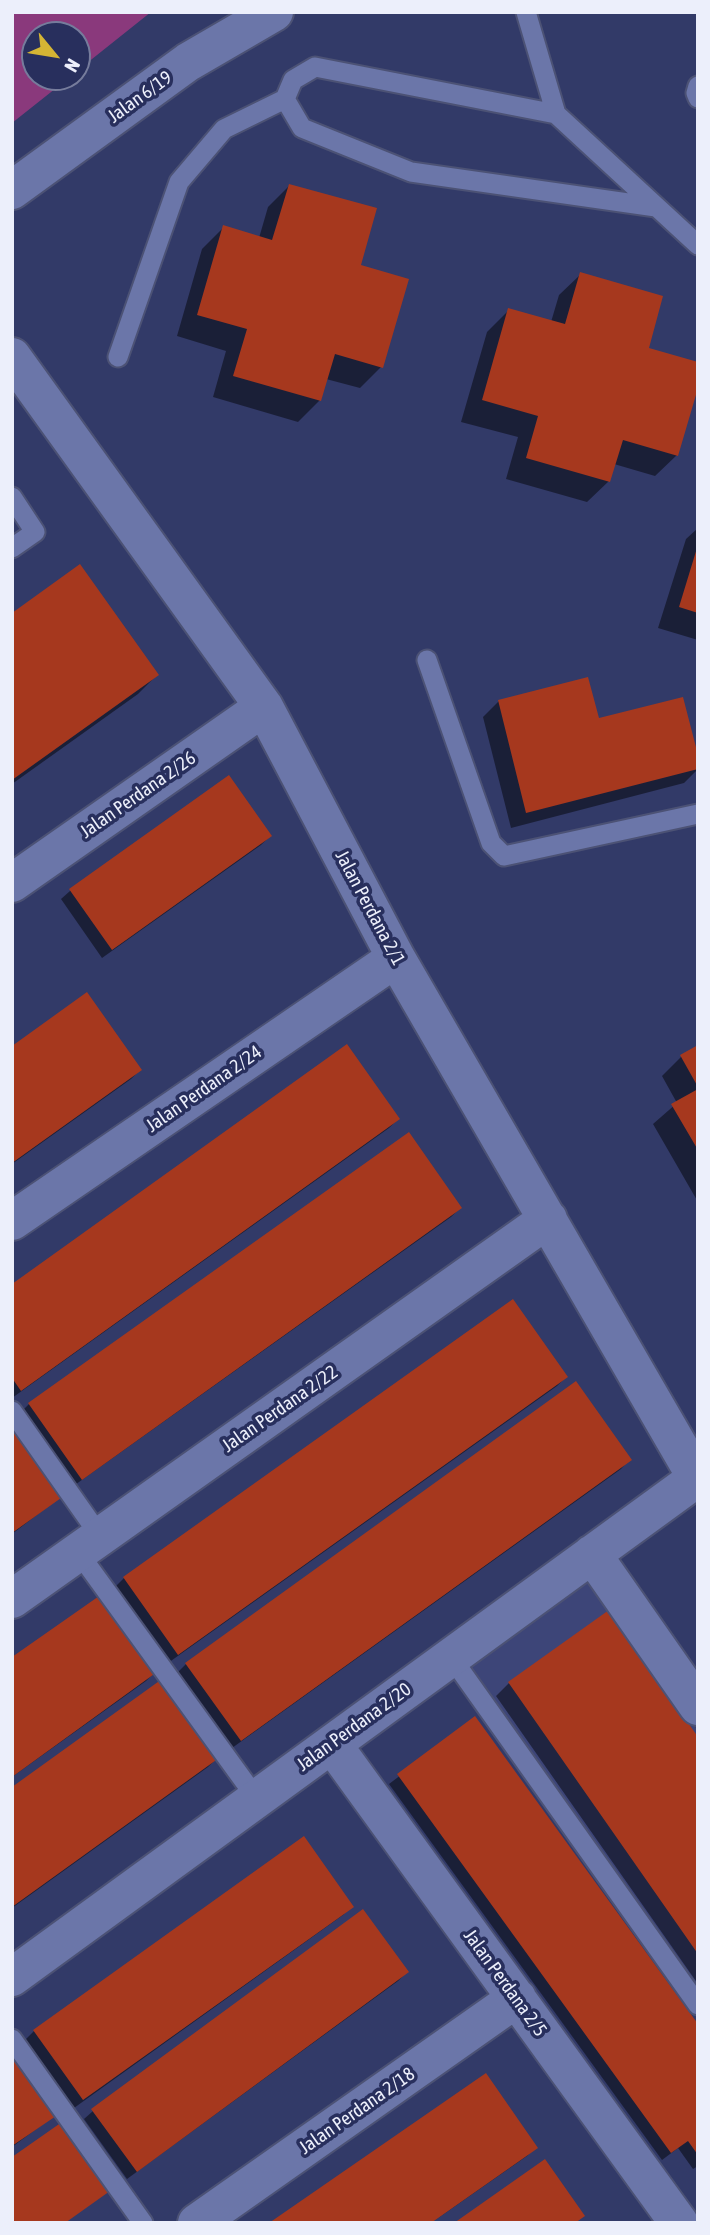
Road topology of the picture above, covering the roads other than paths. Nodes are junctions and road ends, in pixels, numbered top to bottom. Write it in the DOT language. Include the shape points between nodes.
graph roads {
  1 [pos="274,12"];
  2 [pos="526,12"];
  3 [pos="698,86"];
  4 [pos="698,98"];
  5 [pos="285,99"];
  6 [pos="556,114"];
  7 [pos="12,190"];
  8 [pos="656,206"];
  9 [pos="698,245"];
  10 [pos="12,357"];
  11 [pos="118,357"];
  12 [pos="12,497"];
  13 [pos="12,548"];
  14 [pos="427,660"];
  15 [pos="264,707"];
  16 [pos="698,814"];
  17 [pos="12,883"];
  18 [pos="396,958"];
  19 [pos="548,1220"];
  20 [pos="12,1221"];
  21 [pos="12,1410"];
  22 [pos="697,1479"];
  23 [pos="89,1544"];
  24 [pos="592,1554"];
  25 [pos="12,1599"];
  26 [pos="451,1657"];
  27 [pos="698,1706"];
  28 [pos="332,1744"];
  29 [pos="257,1798"];
  30 [pos="12,1977"];
  31 [pos="517,1998"];
  32 [pos="698,2005"];
  33 [pos="12,2039"];
  34 [pos="143,2223"];
  35 [pos="197,2223"];
  36 [pos="678,2223"];
  1 -- 7 [label="street, Jalan 6/19" via="188,62"];
  2 -- 6 [label="lane"];
  3 -- 4 [label="lane"];
  5 -- 6 [label="lane" via="293,80 315,67"];
  5 -- 8 [label="lane" via="303,128 411,172"];
  5 -- 11 [label="lane" via="224,129 179,182"];
  6 -- 8 [label="lane"];
  8 -- 9 [label="lane"];
  10 -- 15 [label="street, Jalan Perdana 2/1"];
  12 -- 13 [label="lane" via="35,531"];
  14 -- 16 [label="lane" via="491,843 503,856"];
  15 -- 17 [label="street, Jalan Perdana 2/26"];
  15 -- 18 [label="street, Jalan Perdana 2/1"];
  18 -- 19 [label="street, Jalan Perdana 2/1"];
  18 -- 20 [label="street, Jalan Perdana 2/24"];
  19 -- 22 [label="street, Jalan Perdana 2/1"];
  19 -- 23 [label="street, Jalan Perdana 2/22"];
  21 -- 23 [label="lane"];
  22 -- 24 [label="street, Jalan Perdana 2/20"];
  23 -- 25 [label="street, Jalan Perdana 2/22"];
  23 -- 29 [label="lane"];
  24 -- 26 [label="street, Jalan Perdana 2/20"];
  24 -- 27 [label="street"];
  26 -- 28 [label="street, Jalan Perdana 2/20"];
  26 -- 32 [label="lane"];
  28 -- 29 [label="street, Jalan Perdana 2/20"];
  28 -- 31 [label="street, Jalan Perdana 2/5"];
  29 -- 30 [label="street, Jalan Perdana 2/20"];
  31 -- 35 [label="street, Jalan Perdana 2/18"];
  31 -- 36 [label="street, Jalan Perdana 2/5"];
  33 -- 34 [label="lane"];
}
